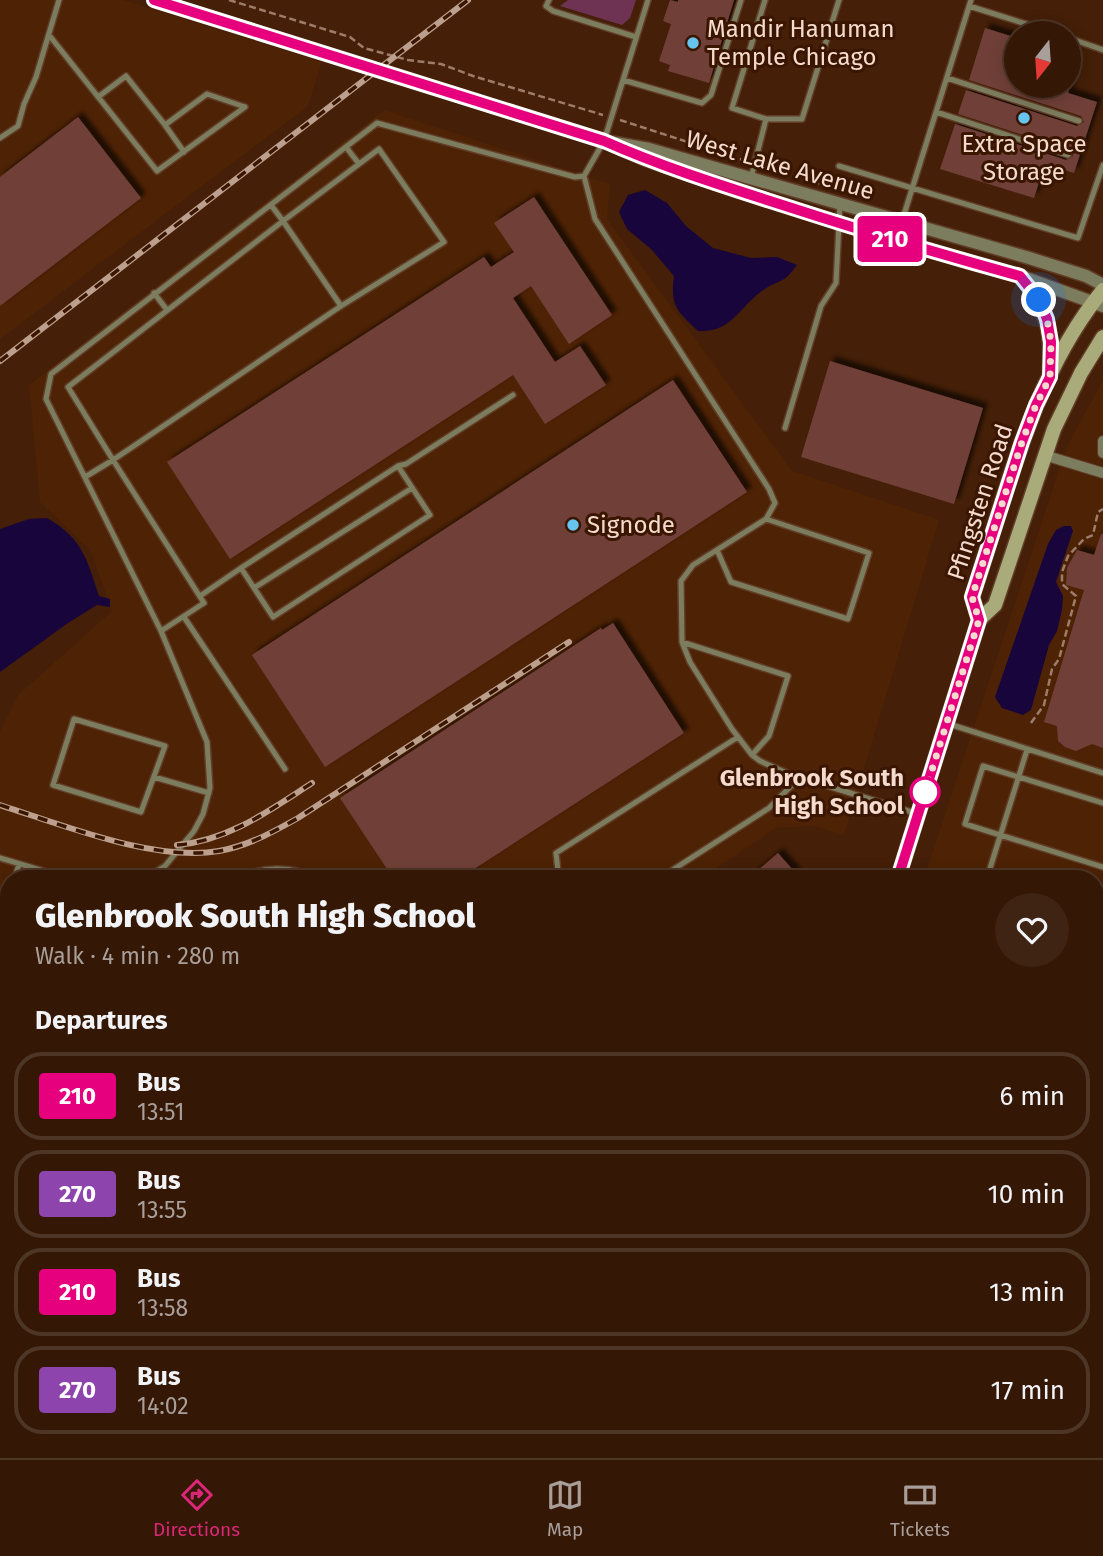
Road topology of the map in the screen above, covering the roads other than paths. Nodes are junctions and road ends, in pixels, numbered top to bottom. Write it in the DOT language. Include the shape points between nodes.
graph roads {
  1 [pos="59,0"];
  2 [pos="154,0"];
  3 [pos="549,0"];
  4 [pos="648,0"];
  5 [pos="741,0"];
  6 [pos="765,0"];
  7 [pos="839,0"];
  8 [pos="970,3"];
  9 [pos="1021,21"];
  10 [pos="49,35"];
  11 [pos="636,37"];
  12 [pos="1082,43"];
  13 [pos="1103,50"];
  14 [pos="947,78"];
  15 [pos="623,80"];
  16 [pos="98,97"];
  17 [pos="936,112"];
  18 [pos="766,119"];
  19 [pos="1079,121"];
  20 [pos="165,125"];
  21 [pos="0,138"];
  22 [pos="604,141"];
  23 [pos="346,147"];
  24 [pos="184,152"];
  25 [pos="1068,155"];
  26 [pos="359,164"];
  27 [pos="1103,165"];
  28 [pos="839,166"];
  29 [pos="584,176"];
  30 [pos="751,178"];
  31 [pos="912,189"];
  32 [pos="840,204"];
  33 [pos="271,205"];
  34 [pos="283,221"];
  35 [pos="902,222"];
  36 [pos="838,223"];
  37 [pos="1020,276"];
  38 [pos="1103,288"];
  39 [pos="154,293"];
  40 [pos="1098,304"];
  41 [pos="341,306"];
  42 [pos="167,310"];
  43 [pos="1103,337"];
  44 [pos="1050,377"];
  45 [pos="513,395"];
  46 [pos="785,428"];
  47 [pos="1103,441"];
  48 [pos="1103,453"];
  49 [pos="1044,455"];
  50 [pos="113,460"];
  51 [pos="398,466"];
  52 [pos="1103,473"];
  53 [pos="85,477"];
  54 [pos="412,488"];
  55 [pos="766,519"];
  56 [pos="717,550"];
  57 [pos="241,568"];
  58 [pos="254,588"];
  59 [pos="200,596"];
  60 [pos="184,617"];
  61 [pos="979,620"];
  62 [pos="161,631"];
  63 [pos="682,642"];
  64 [pos="947,723"];
  65 [pos="738,737"];
  66 [pos="1027,750"];
  67 [pos="752,755"];
  68 [pos="285,769"];
  69 [pos="1103,773"];
  70 [pos="154,777"];
  71 [pos="800,777"];
  72 [pos="1018,777"];
  73 [pos="209,793"];
  74 [pos="1103,803"];
  75 [pos="918,814"];
  76 [pos="1001,835"];
  77 [pos="0,858"];
  78 [pos="19,864"];
  79 [pos="1103,867"];
  80 [pos="17,870"];
  81 [pos="35,870"];
  82 [pos="159,870"];
  83 [pos="266,870"];
  84 [pos="289,870"];
  85 [pos="558,870"];
  86 [pos="672,870"];
  87 [pos="900,870"];
  88 [pos="990,870"];
  1 -- 10 [label="lane"];
  2 -- 22 [label="street, West Lake Avenue"];
  3 -- 11 [label="lane" via="546,6 553,11"];
  4 -- 11 [label="lane"];
  5 -- 15 [label="lane" via="711,95 702,103"];
  6 -- 18 [label="lane" via="732,108"];
  7 -- 18 [label="lane" via="802,119"];
  8 -- 9 [label="lane"];
  8 -- 14 [label="lane"];
  10 -- 16 [label="lane"];
  10 -- 21 [label="lane" via="18,125"];
  11 -- 15 [label="lane"];
  12 -- 13 [label="lane"];
  14 -- 17 [label="lane"];
  14 -- 19 [label="lane"];
  15 -- 22 [label="lane"];
  16 -- 20 [label="lane" via="126,76"];
  16 -- 24 [label="lane" via="157,172"];
  17 -- 25 [label="lane"];
  17 -- 31 [label="lane"];
  18 -- 30 [label="lane"];
  20 -- 24 [label="lane"];
  20 -- 24 [label="lane" via="207,94 245,107"];
  22 -- 29 [label="lane"];
  22 -- 30 [label="street, West Lake Avenue"];
  22 -- 36 [label="street, West Lake Avenue" via="646,160"];
  23 -- 26 [label="lane"];
  23 -- 29 [label="lane" via="377,123"];
  23 -- 33 [label="lane"];
  26 -- 34 [label="lane"];
  26 -- 41 [label="lane" via="379,149 444,242"];
  27 -- 31 [label="lane" via="1078,238"];
  28 -- 31 [label="lane"];
  29 -- 55 [label="lane" via="594,219 769,489 775,503"];
  30 -- 32 [label="street, West Lake Avenue"];
  31 -- 35 [label="lane"];
  32 -- 35 [label="street, West Lake Avenue"];
  32 -- 36 [label="lane"];
  33 -- 34 [label="lane"];
  33 -- 39 [label="lane"];
  34 -- 41 [label="lane"];
  34 -- 42 [label="lane"];
  35 -- 38 [label="street, West Lake Avenue" via="1086,276"];
  36 -- 37 [label="street, West Lake Avenue"];
  36 -- 46 [label="lane" via="836,283 821,306"];
  37 -- 40 [label="street, West Lake Avenue"];
  37 -- 44 [label="main road" via="1047,319"];
  38 -- 40 [label="main road, Pfingsten Road"];
  39 -- 42 [label="lane"];
  39 -- 53 [label="lane" via="51,374 46,399"];
  40 -- 44 [label="main road, Pfingsten Road" via="1084,313"];
  41 -- 50 [label="lane"];
  42 -- 50 [label="lane" via="68,387"];
  43 -- 49 [label="main road, Pfingsten Road" via="1071,393"];
  44 -- 61 [label="main road, Pfingsten Road" via="1022,442 972,597"];
  45 -- 51 [label="lane"];
  47 -- 48 [label="street"];
  49 -- 52 [label="street"];
  49 -- 61 [label="main road, Pfingsten Road" via="995,605"];
  50 -- 53 [label="lane"];
  50 -- 59 [label="lane"];
  51 -- 54 [label="lane"];
  51 -- 57 [label="lane"];
  53 -- 62 [label="lane"];
  54 -- 58 [label="lane"];
  54 -- 58 [label="lane" via="430,515 273,617"];
  55 -- 56 [label="lane"];
  55 -- 56 [label="lane" via="869,553 848,619 731,582"];
  56 -- 63 [label="lane" via="693,565 681,581"];
  57 -- 58 [label="lane"];
  57 -- 59 [label="lane"];
  59 -- 60 [label="lane" via="204,603"];
  60 -- 62 [label="lane"];
  60 -- 68 [label="lane"];
  61 -- 64 [label="main road, Pfingsten Road"];
  62 -- 73 [label="lane" via="207,742"];
  63 -- 65 [label="lane"];
  63 -- 67 [label="lane" via="788,676 769,736"];
  64 -- 66 [label="lane"];
  64 -- 75 [label="main road, Pfingsten Road"];
  65 -- 67 [label="lane"];
  65 -- 85 [label="lane" via="556,853"];
  66 -- 69 [label="lane"];
  66 -- 72 [label="lane"];
  67 -- 71 [label="lane"];
  70 -- 70 [label="lane" via="165,746 74,719 53,785 141,812"];
  70 -- 73 [label="lane"];
  71 -- 75 [label="lane"];
  71 -- 86 [label="lane" via="769,808"];
  72 -- 74 [label="lane"];
  72 -- 76 [label="lane"];
  72 -- 76 [label="lane" via="983,766 968,813 965,824"];
  73 -- 82 [label="lane" via="194,831"];
  75 -- 87 [label="main road, Pfingsten Road"];
  76 -- 79 [label="lane"];
  76 -- 88 [label="lane"];
  77 -- 78 [label="lane"];
  78 -- 80 [label="lane"];
  78 -- 81 [label="lane"];
  83 -- 84 [label="lane"];
}
